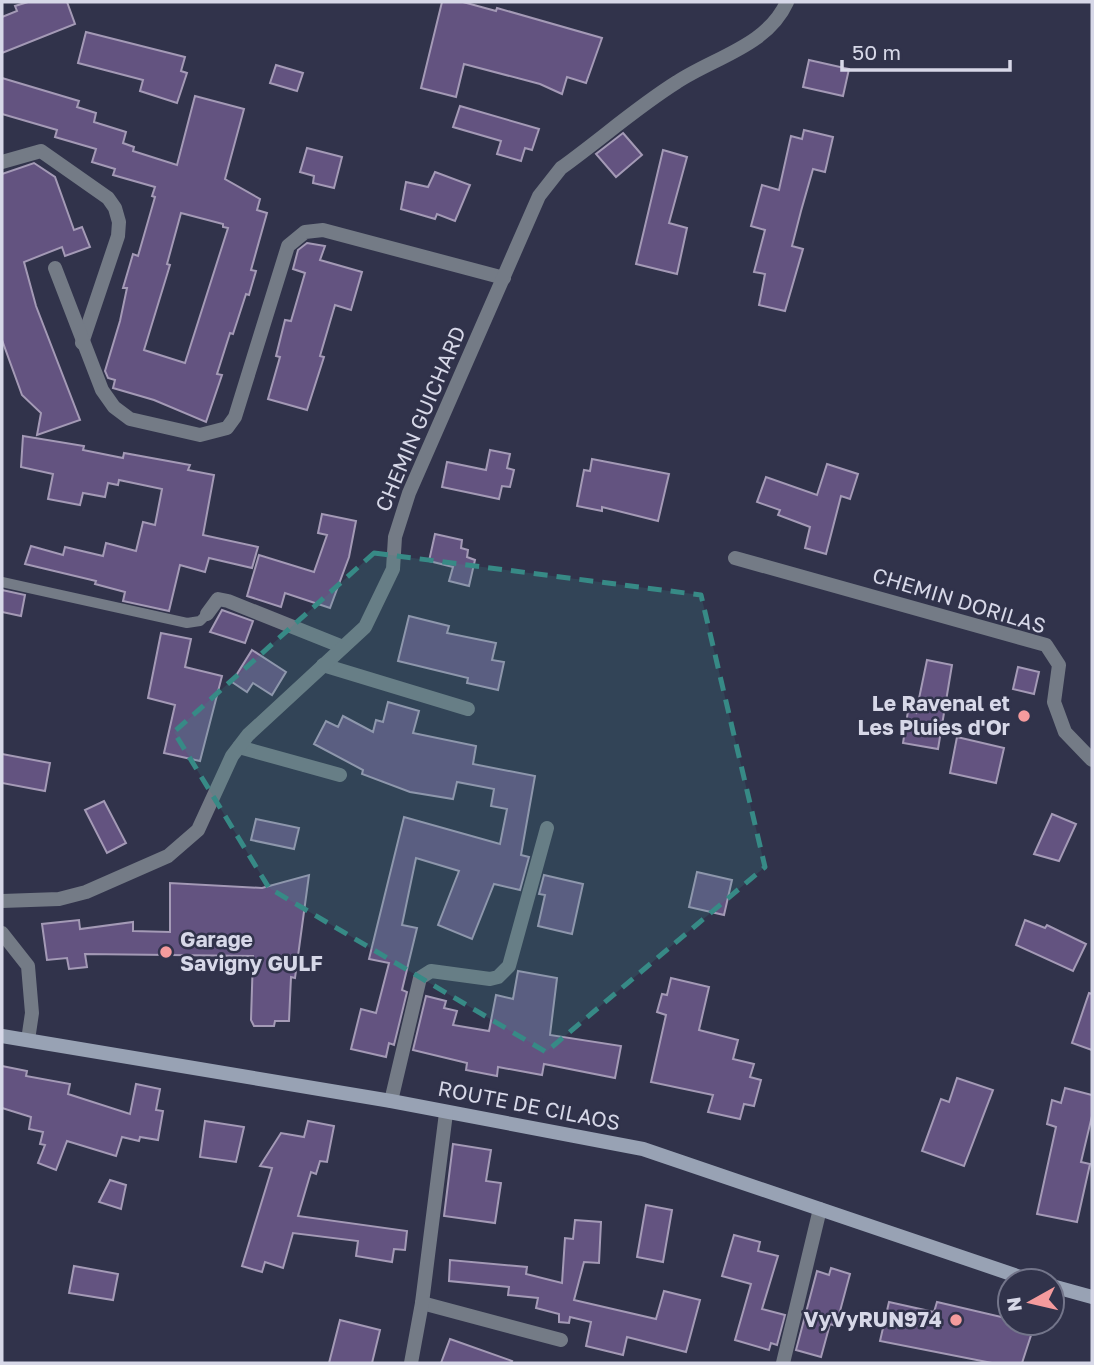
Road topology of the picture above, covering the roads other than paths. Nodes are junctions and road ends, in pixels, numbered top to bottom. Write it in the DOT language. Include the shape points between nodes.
graph roads {
  1 [pos="787,2"];
  2 [pos="2,162"];
  3 [pos="55,268"];
  4 [pos="504,278"];
  5 [pos="82,344"];
  6 [pos="735,558"];
  7 [pos="2,582"];
  8 [pos="207,614"];
  9 [pos="343,647"];
  10 [pos="323,665"];
  11 [pos="468,709"];
  12 [pos="239,747"];
  13 [pos="1092,760"];
  14 [pos="340,775"];
  15 [pos="547,828"];
  16 [pos="2,901"];
  17 [pos="2,933"];
  18 [pos="2,1035"];
  19 [pos="28,1040"];
  20 [pos="391,1101"];
  21 [pos="446,1113"];
  22 [pos="820,1209"];
  23 [pos="996,1269"];
  24 [pos="1066,1290"];
  25 [pos="1092,1297"];
  26 [pos="422,1303"];
  27 [pos="561,1340"];
  28 [pos="411,1363"];
  29 [pos="783,1363"];
  1 -- 4 [label="street, CHEMIN GUICHARD" via="760,37 677,82 561,168 539,196"];
  2 -- 5 [label="street" via="41,151 99,190 116,208 118,236"];
  3 -- 5 [label="street"];
  4 -- 5 [label="street" via="323,230 305,232 288,246 235,418 214,434 200,436 130,419 102,390"];
  4 -- 9 [label="street, CHEMIN GUICHARD" via="409,493 388,581 365,627"];
  6 -- 13 [label="street, CHEMIN DORILAS" via="1046,645 1059,665 1054,702 1065,732"];
  7 -- 8 [label="lane" via="187,623 200,621"];
  8 -- 9 [label="street" via="218,599 228,601"];
  9 -- 10 [label="street, CHEMIN GUICHARD"];
  10 -- 11 [label="street"];
  10 -- 12 [label="street, CHEMIN GUICHARD"];
  12 -- 14 [label="street"];
  12 -- 16 [label="street, CHEMIN GUICHARD" via="198,830 168,856 86,892 59,899"];
  15 -- 20 [label="street" via="509,966 491,979 431,971 420,978"];
  17 -- 19 [label="street" via="28,966 32,1013"];
  18 -- 19 [label="main road, ROUTE DE CILAOS"];
  19 -- 20 [label="main road, ROUTE DE CILAOS"];
  20 -- 21 [label="main road, ROUTE DE CILAOS"];
  21 -- 22 [label="main road, ROUTE DE CILAOS" via="643,1149"];
  21 -- 26 [label="street"];
  22 -- 23 [label="main road, ROUTE DE CILAOS"];
  22 -- 29 [label="street"];
  24 -- 25 [label="main road"];
  26 -- 27 [label="street"];
  26 -- 28 [label="street"];
}
